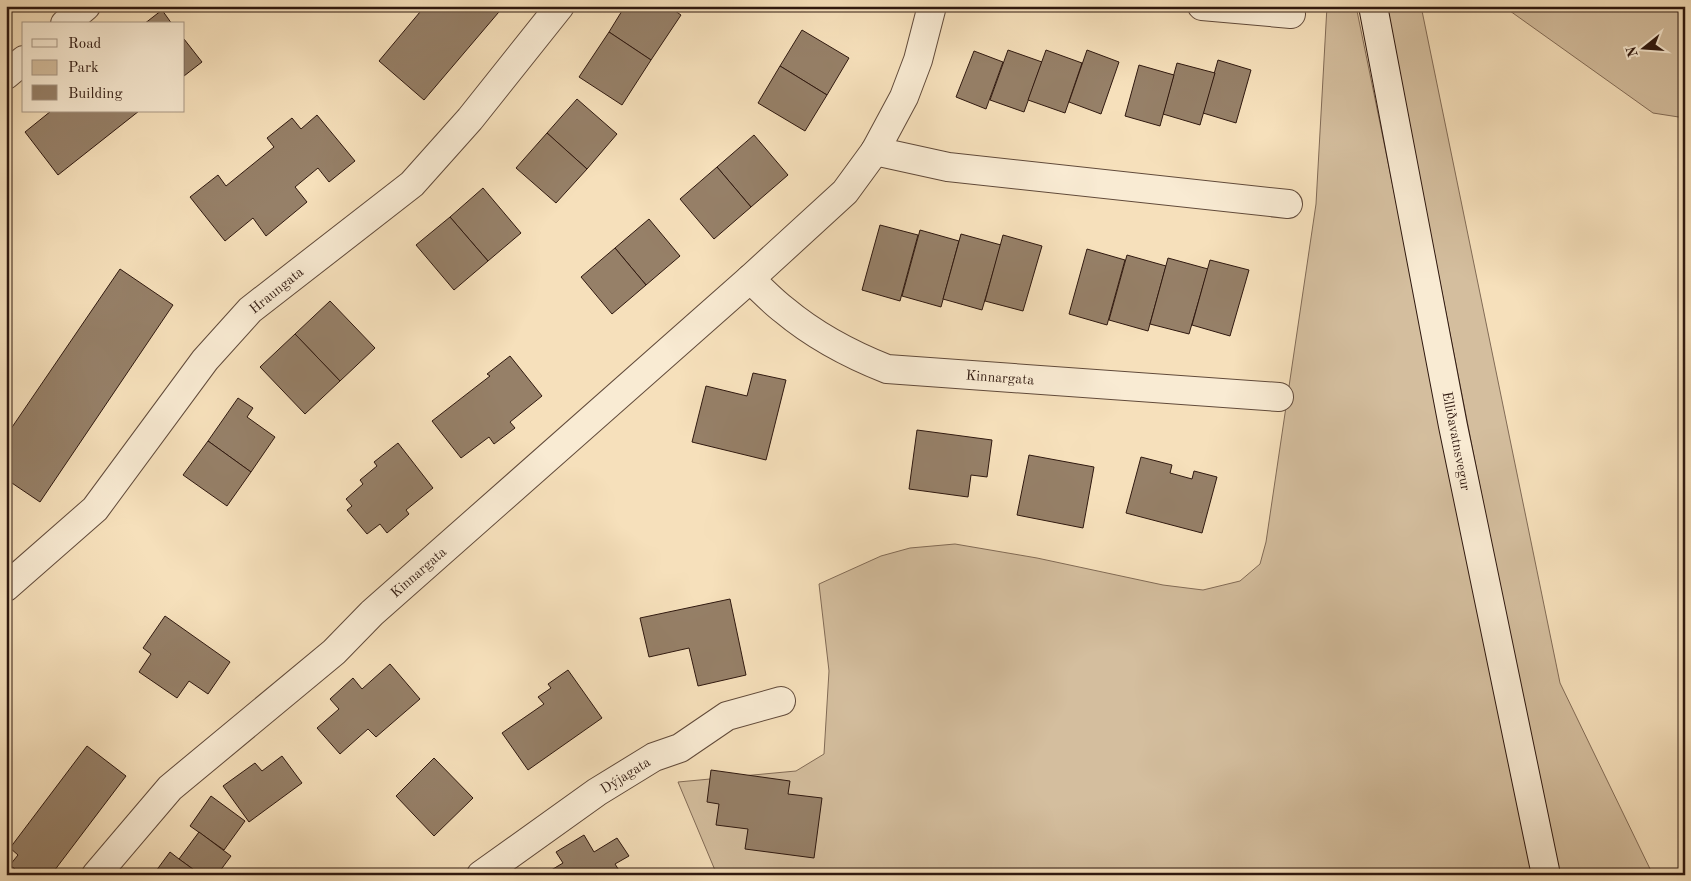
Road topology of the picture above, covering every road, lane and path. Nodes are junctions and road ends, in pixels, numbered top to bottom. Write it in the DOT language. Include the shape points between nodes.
graph roads {
  1 [pos="86,6"];
  2 [pos="560,6"];
  3 [pos="932,6"];
  4 [pos="1202,6"];
  5 [pos="1373,6"];
  6 [pos="1291,14"];
  7 [pos="67,22"];
  8 [pos="22,62"];
  9 [pos="6,75"];
  10 [pos="875,151"];
  11 [pos="1288,204"];
  12 [pos="750,279"];
  13 [pos="1279,397"];
  14 [pos="6,587"];
  15 [pos="781,701"];
  16 [pos="96,875"];
  17 [pos="481,875"];
  18 [pos="1546,875"];
  1 -- 7 [label="street"];
  2 -- 14 [label="street, Hraungata" via="470,119 412,184 250,310 205,360 95,509"];
  3 -- 10 [label="street, Kinnargata" via="904,97"];
  4 -- 6 [label="street"];
  5 -- 18 [label="street, Elliðavatnsvegur" via="1454,426"];
  8 -- 9 [label="street"];
  10 -- 11 [label="street" via="948,166"];
  10 -- 12 [label="street, Kinnargata" via="844,192"];
  12 -- 13 [label="street, Kinnargata" via="807,328 852,355 887,369"];
  12 -- 16 [label="street, Kinnargata" via="372,613 334,652 170,788"];
  15 -- 17 [label="street, Dýjagata" via="727,716 680,748 654,757 597,792"];
}
